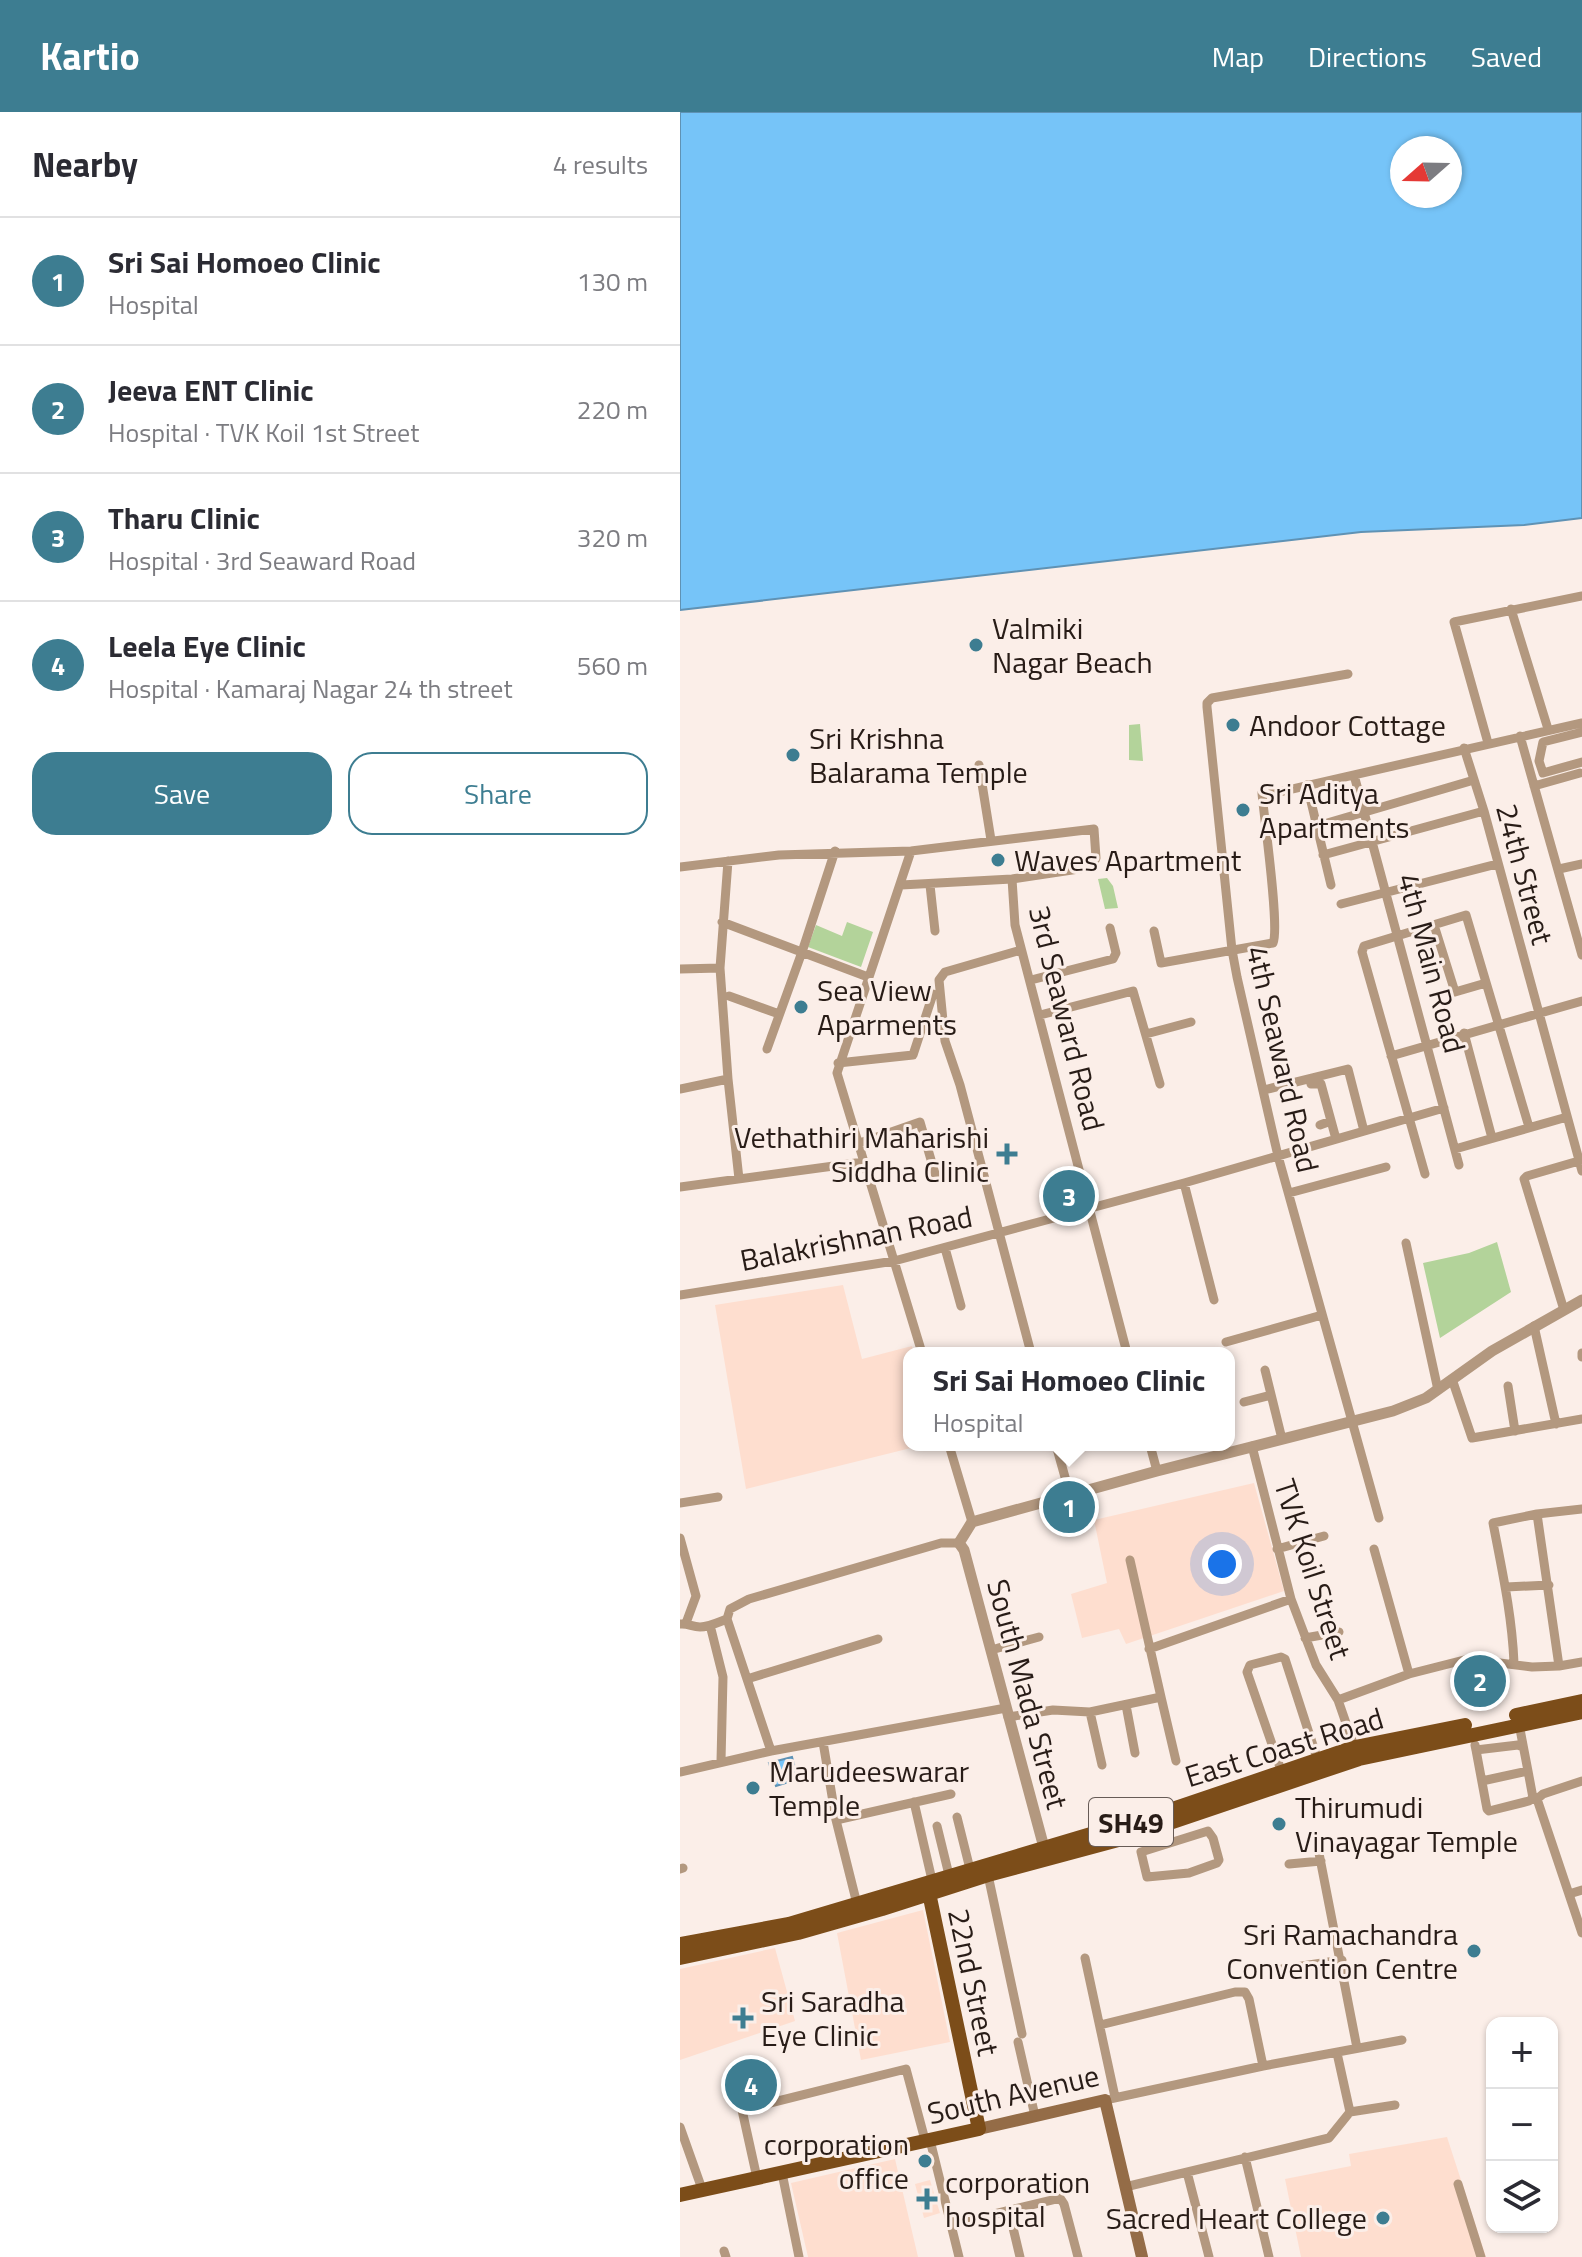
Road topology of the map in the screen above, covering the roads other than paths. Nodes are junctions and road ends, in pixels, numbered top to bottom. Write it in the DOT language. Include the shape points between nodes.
graph roads {
  1 [pos="1582,596"];
  2 [pos="1511,609"];
  3 [pos="1348,674"];
  4 [pos="1579,728"];
  5 [pos="1546,730"];
  6 [pos="1520,736"];
  7 [pos="1547,742"];
  8 [pos="1488,743"];
  9 [pos="1464,748"];
  10 [pos="979,765"];
  11 [pos="1581,768"];
  12 [pos="1354,775"];
  13 [pos="1474,780"];
  14 [pos="1307,785"];
  15 [pos="1534,786"];
  16 [pos="1484,811"];
  17 [pos="1364,812"];
  18 [pos="1317,826"];
  19 [pos="991,840"];
  20 [pos="1373,842"];
  21 [pos="835,851"];
  22 [pos="911,851"];
  23 [pos="1323,855"];
  24 [pos="728,861"];
  25 [pos="1497,864"];
  26 [pos="1582,864"];
  27 [pos="680,867"];
  28 [pos="1559,869"];
  29 [pos="1012,879"];
  30 [pos="901,885"];
  31 [pos="930,885"];
  32 [pos="1331,885"];
  33 [pos="1386,893"];
  34 [pos="1341,904"];
  35 [pos="722,922"];
  36 [pos="1434,925"];
  37 [pos="1110,928"];
  38 [pos="935,931"];
  39 [pos="1154,931"];
  40 [pos="1398,936"];
  41 [pos="1021,950"];
  42 [pos="1232,950"];
  43 [pos="802,952"];
  44 [pos="1582,955"];
  45 [pos="720,968"];
  46 [pos="680,969"];
  47 [pos="868,977"];
  48 [pos="1031,980"];
  49 [pos="1486,983"];
  50 [pos="933,994"];
  51 [pos="729,996"];
  52 [pos="1582,1001"];
  53 [pos="1539,1013"];
  54 [pos="779,1014"];
  55 [pos="1040,1015"];
  56 [pos="1191,1022"];
  57 [pos="1498,1024"];
  58 [pos="1464,1033"];
  59 [pos="1146,1034"];
  60 [pos="1428,1045"];
  61 [pos="767,1049"];
  62 [pos="1391,1056"];
  63 [pos="838,1063"];
  64 [pos="728,1079"];
  65 [pos="1160,1084"];
  66 [pos="680,1089"];
  67 [pos="1264,1093"];
  68 [pos="1444,1108"];
  69 [pos="1567,1117"];
  70 [pos="1409,1118"];
  71 [pos="1331,1121"];
  72 [pos="1320,1125"];
  73 [pos="1529,1127"];
  74 [pos="1364,1131"];
  75 [pos="1492,1138"];
  76 [pos="1336,1139"];
  77 [pos="857,1144"];
  78 [pos="1455,1149"];
  79 [pos="1278,1156"];
  80 [pos="863,1162"];
  81 [pos="1581,1164"];
  82 [pos="1459,1165"];
  83 [pos="1386,1167"];
  84 [pos="1425,1174"];
  85 [pos="936,1177"];
  86 [pos="739,1179"];
  87 [pos="1184,1183"];
  88 [pos="680,1187"];
  89 [pos="1289,1193"];
  90 [pos="1089,1208"];
  91 [pos="998,1234"];
  92 [pos="1406,1243"];
  93 [pos="945,1248"];
  94 [pos="894,1261"];
  95 [pos="680,1295"];
  96 [pos="1214,1300"];
  97 [pos="1582,1300"];
  98 [pos="961,1306"];
  99 [pos="1564,1310"];
  100 [pos="1322,1315"];
  101 [pos="1534,1326"];
  102 [pos="1226,1342"];
  103 [pos="920,1347"];
  104 [pos="1029,1347"];
  105 [pos="1125,1347"];
  106 [pos="1265,1370"];
  107 [pos="1452,1379"];
  108 [pos="1508,1386"];
  109 [pos="1438,1390"];
  110 [pos="1271,1395"];
  111 [pos="1244,1402"];
  112 [pos="1582,1419"];
  113 [pos="1352,1422"];
  114 [pos="1556,1424"];
  115 [pos="1515,1431"];
  116 [pos="1282,1439"];
  117 [pos="1252,1446"];
  118 [pos="1235,1450"];
  119 [pos="951,1451"];
  120 [pos="1058,1451"];
  121 [pos="1152,1451"];
  122 [pos="1233,1451"];
  123 [pos="1157,1471"];
  124 [pos="1070,1495"];
  125 [pos="718,1497"];
  126 [pos="680,1503"];
  127 [pos="1582,1509"];
  128 [pos="1537,1514"];
  129 [pos="1379,1518"];
  130 [pos="972,1522"];
  131 [pos="1324,1536"];
  132 [pos="680,1538"];
  133 [pos="959,1543"];
  134 [pos="1277,1549"];
  135 [pos="1374,1549"];
  136 [pos="1130,1560"];
  137 [pos="1549,1585"];
  138 [pos="1506,1587"];
  139 [pos="1291,1599"];
  140 [pos="727,1619"];
  141 [pos="683,1624"];
  142 [pos="710,1625"];
  143 [pos="1339,1632"];
  144 [pos="1039,1637"];
  145 [pos="1305,1638"];
  146 [pos="878,1639"];
  147 [pos="1149,1649"];
  148 [pos="991,1650"];
  149 [pos="1582,1662"];
  150 [pos="1514,1663"];
  151 [pos="1559,1666"];
  152 [pos="1409,1674"];
  153 [pos="747,1679"];
  154 [pos="1161,1697"];
  155 [pos="1338,1700"];
  156 [pos="1582,1701"];
  157 [pos="1126,1705"];
  158 [pos="1090,1712"];
  159 [pos="1582,1712"];
  160 [pos="1007,1713"];
  161 [pos="1519,1724"];
  162 [pos="1473,1733"];
  163 [pos="823,1742"];
  164 [pos="1523,1747"];
  165 [pos="1476,1750"];
  166 [pos="771,1751"];
  167 [pos="1135,1753"];
  168 [pos="1357,1753"];
  169 [pos="721,1761"];
  170 [pos="1176,1761"];
  171 [pos="1318,1761"];
  172 [pos="1102,1765"];
  173 [pos="1528,1771"];
  174 [pos="680,1772"];
  175 [pos="1282,1773"];
  176 [pos="1482,1781"];
  177 [pos="1582,1781"];
  178 [pos="951,1794"];
  179 [pos="914,1802"];
  180 [pos="957,1817"];
  181 [pos="836,1820"];
  182 [pos="1171,1823"];
  183 [pos="937,1826"];
  184 [pos="1177,1840"];
  185 [pos="1317,1843"];
  186 [pos="1045,1854"];
  187 [pos="1321,1861"];
  188 [pos="1289,1864"];
  189 [pos="970,1869"];
  190 [pos="949,1875"];
  191 [pos="988,1875"];
  192 [pos="930,1887"];
  193 [pos="1582,1890"];
  194 [pos="1569,1894"];
  195 [pos="881,1903"];
  196 [pos="857,1904"];
  197 [pos="1582,1933"];
  198 [pos="680,1944"];
  199 [pos="680,1958"];
  200 [pos="1085,1958"];
  201 [pos="1342,1960"];
  202 [pos="1282,1969"];
  203 [pos="1100,2025"];
  204 [pos="1402,2040"];
  205 [pos="1357,2048"];
  206 [pos="1337,2053"];
  207 [pos="1263,2066"];
  208 [pos="1110,2099"];
  209 [pos="1395,2105"];
  210 [pos="1350,2112"];
  211 [pos="1035,2116"];
  212 [pos="680,2127"];
  213 [pos="979,2129"];
  214 [pos="927,2140"];
  215 [pos="1245,2157"];
  216 [pos="1187,2172"];
  217 [pos="782,2173"];
  218 [pos="757,2178"];
  219 [pos="1458,2184"];
  220 [pos="1125,2187"];
  221 [pos="702,2189"];
  222 [pos="680,2195"];
  223 [pos="1009,2211"];
  224 [pos="952,2224"];
  225 [pos="799,2257"];
  226 [pos="959,2257"];
  227 [pos="1020,2257"];
  228 [pos="1078,2257"];
  229 [pos="1142,2257"];
  230 [pos="1209,2257"];
  231 [pos="1269,2257"];
  232 [pos="1481,2257"];
  1 -- 2 [label="street"];
  2 -- 5 [label="street"];
  2 -- 8 [label="street" via="1454,624"];
  3 -- 42 [label="street, 4th Seaward Road" via="1209,700"];
  4 -- 5 [label="street"];
  4 -- 7 [label="street"];
  5 -- 6 [label="street"];
  5 -- 7 [label="street"];
  6 -- 8 [label="street"];
  6 -- 15 [label="street"];
  7 -- 11 [label="street" via="1540,751 1543,773"];
  8 -- 9 [label="street"];
  9 -- 12 [label="street"];
  9 -- 13 [label="street, 24th Street"];
  10 -- 19 [label="street"];
  11 -- 15 [label="street"];
  12 -- 14 [label="street"];
  12 -- 17 [label="street, 4th Main Road"];
  13 -- 16 [label="street, 24th Street"];
  13 -- 17 [label="street"];
  14 -- 18 [label="street"];
  14 -- 42 [label="street" via="1266,793 1276,938 1270,944"];
  15 -- 28 [label="street"];
  16 -- 20 [label="street"];
  16 -- 25 [label="street, 24th Street"];
  17 -- 18 [label="street"];
  17 -- 20 [label="street, 4th Main Road"];
  18 -- 23 [label="street"];
  19 -- 22 [label="street"];
  19 -- 29 [label="street" via="1094,829 1092,867"];
  20 -- 23 [label="street"];
  20 -- 33 [label="street, 4th Main Road"];
  21 -- 22 [label="street"];
  21 -- 24 [label="street"];
  21 -- 43 [label="street"];
  22 -- 30 [label="street"];
  23 -- 32 [label="street"];
  24 -- 27 [label="street"];
  24 -- 35 [label="street"];
  25 -- 33 [label="street"];
  25 -- 53 [label="street, 24th Street"];
  26 -- 28 [label="street"];
  28 -- 44 [label="street"];
  29 -- 31 [label="street"];
  29 -- 41 [label="street, 3rd Seaward Road"];
  30 -- 31 [label="street"];
  30 -- 47 [label="street"];
  31 -- 38 [label="street"];
  33 -- 34 [label="street"];
  33 -- 40 [label="street, 4th Main Road"];
  35 -- 43 [label="street"];
  35 -- 45 [label="street"];
  36 -- 40 [label="street"];
  36 -- 49 [label="street" via="1456,992"];
  36 -- 49 [label="street" via="1466,915"];
  37 -- 48 [label="street" via="1113,959"];
  39 -- 42 [label="street" via="1161,963"];
  40 -- 60 [label="street, 4th Main Road"];
  40 -- 62 [label="street" via="1362,949"];
  41 -- 48 [label="street, 3rd Seaward Road"];
  41 -- 91 [label="street" via="941,974 939,980 945,1041"];
  42 -- 67 [label="street, 4th Seaward Road"];
  43 -- 47 [label="street"];
  43 -- 54 [label="street"];
  45 -- 46 [label="street"];
  45 -- 64 [label="street"];
  47 -- 63 [label="street"];
  48 -- 55 [label="street, 3rd Seaward Road"];
  49 -- 57 [label="street"];
  50 -- 63 [label="street" via="913,1055"];
  51 -- 54 [label="street"];
  52 -- 53 [label="street"];
  53 -- 57 [label="street"];
  53 -- 69 [label="street, 24th Street"];
  54 -- 61 [label="street"];
  55 -- 59 [label="street" via="1132,991"];
  55 -- 90 [label="street, 3rd Seaward Road"];
  56 -- 59 [label="street"];
  57 -- 58 [label="street"];
  57 -- 73 [label="street"];
  58 -- 60 [label="street"];
  58 -- 75 [label="street"];
  59 -- 65 [label="street"];
  60 -- 62 [label="street"];
  60 -- 68 [label="street, 4th Main Road"];
  62 -- 70 [label="street"];
  63 -- 77 [label="street"];
  64 -- 66 [label="street"];
  64 -- 86 [label="street"];
  67 -- 71 [label="street" via="1320,1083"];
  67 -- 74 [label="street" via="1348,1069"];
  67 -- 79 [label="street, 4th Seaward Road"];
  68 -- 70 [label="street, Balakrishnan Road"];
  68 -- 78 [label="street, 4th Main Road"];
  69 -- 73 [label="street"];
  69 -- 81 [label="street, 24th Street"];
  70 -- 74 [label="street, Balakrishnan Road"];
  70 -- 84 [label="street"];
  71 -- 72 [label="street"];
  71 -- 76 [label="street"];
  73 -- 75 [label="street"];
  74 -- 76 [label="street, Balakrishnan Road"];
  75 -- 78 [label="street"];
  76 -- 79 [label="street, Balakrishnan Road"];
  77 -- 80 [label="street"];
  77 -- 85 [label="street" via="920,1122"];
  78 -- 82 [label="street, 4th Main Road"];
  79 -- 87 [label="street, Balakrishnan Road"];
  79 -- 89 [label="street, 4th Seaward Road"];
  80 -- 86 [label="street"];
  80 -- 94 [label="street"];
  81 -- 99 [label="street" via="1525,1178"];
  83 -- 89 [label="street"];
  86 -- 88 [label="street"];
  87 -- 90 [label="street, Balakrishnan Road"];
  87 -- 96 [label="street"];
  89 -- 100 [label="street, 4th Seaward Road"];
  90 -- 91 [label="street, Balakrishnan Road"];
  90 -- 105 [label="street, 3rd Seaward Road"];
  91 -- 93 [label="street, Balakrishnan Road"];
  91 -- 104 [label="street"];
  92 -- 109 [label="street"];
  93 -- 94 [label="street, Balakrishnan Road"];
  93 -- 98 [label="street"];
  94 -- 95 [label="street, Balakrishnan Road"];
  94 -- 103 [label="street"];
  97 -- 99 [label="street"];
  99 -- 101 [label="street"];
  100 -- 102 [label="street"];
  100 -- 113 [label="street, 4th Seaward Road"];
  101 -- 107 [label="street"];
  101 -- 114 [label="street"];
  106 -- 110 [label="street"];
  107 -- 109 [label="street"];
  107 -- 115 [label="street" via="1471,1438"];
  108 -- 115 [label="street"];
  109 -- 113 [label="street"];
  110 -- 111 [label="street"];
  110 -- 116 [label="street"];
  112 -- 114 [label="street"];
  113 -- 116 [label="street"];
  113 -- 129 [label="street, 4th Seaward Road"];
  114 -- 115 [label="street"];
  116 -- 117 [label="street"];
  117 -- 118 [label="street"];
  117 -- 134 [label="street, TVK Koil Street"];
  119 -- 130 [label="street"];
  120 -- 124 [label="street"];
  121 -- 123 [label="street"];
  122 -- 123 [label="street"];
  123 -- 124 [label="street"];
  124 -- 130 [label="street"];
  125 -- 126 [label="street"];
  127 -- 128 [label="street"];
  128 -- 137 [label="street"];
  128 -- 138 [label="street" via="1494,1522"];
  130 -- 133 [label="street"];
  131 -- 134 [label="street"];
  132 -- 141 [label="street" via="696,1596"];
  133 -- 140 [label="street" via="941,1543 749,1599 730,1609"];
  133 -- 148 [label="street, South Mada Street"];
  134 -- 139 [label="street, TVK Koil Street"];
  135 -- 152 [label="street"];
  136 -- 147 [label="street"];
  137 -- 138 [label="street"];
  137 -- 151 [label="street"];
  138 -- 150 [label="street"];
  139 -- 145 [label="street, TVK Koil Street"];
  139 -- 147 [label="street"];
  140 -- 142 [label="street"];
  140 -- 153 [label="street"];
  141 -- 142 [label="street"];
  142 -- 169 [label="street" via="723,1677"];
  143 -- 145 [label="street"];
  144 -- 148 [label="street"];
  145 -- 155 [label="street, TVK Koil Street"];
  146 -- 153 [label="street"];
  147 -- 154 [label="street"];
  148 -- 160 [label="street, South Mada Street"];
  149 -- 151 [label="street"];
  150 -- 151 [label="street"];
  150 -- 152 [label="street" via="1468,1659"];
  152 -- 155 [label="street"];
  153 -- 166 [label="street"];
  154 -- 157 [label="street"];
  154 -- 170 [label="street"];
  155 -- 168 [label="street, TVK Koil Street"];
  156 -- 168 [label="main road, East Coast Road / SH49"];
  157 -- 158 [label="street"];
  157 -- 167 [label="street"];
  158 -- 160 [label="street"];
  158 -- 172 [label="street"];
  159 -- 161 [label="main road, East Coast Road / SH49"];
  160 -- 163 [label="street"];
  160 -- 186 [label="street, South Mada Street"];
  161 -- 162 [label="main road, East Coast Road / SH49"];
  161 -- 164 [label="street"];
  162 -- 165 [label="street"];
  162 -- 168 [label="main road, East Coast Road / SH49"];
  163 -- 166 [label="street"];
  163 -- 181 [label="street"];
  164 -- 165 [label="street"];
  164 -- 173 [label="street"];
  165 -- 176 [label="street"];
  166 -- 169 [label="street"];
  168 -- 171 [label="main road, East Coast Road / SH49"];
  168 -- 182 [label="main road, East Coast Road / SH49"];
  169 -- 174 [label="street"];
  171 -- 175 [label="main road, East Coast Road / SH49"];
  171 -- 175 [label="street" via="1285,1659 1250,1665 1247,1672"];
  173 -- 176 [label="street"];
  173 -- 176 [label="street" via="1533,1798 1491,1811"];
  175 -- 186 [label="main road, East Coast Road / SH49"];
  177 -- 194 [label="street" via="1538,1796 1537,1802"];
  178 -- 179 [label="street"];
  179 -- 181 [label="street"];
  179 -- 192 [label="street"];
  180 -- 189 [label="street"];
  181 -- 196 [label="street"];
  182 -- 184 [label="street"];
  182 -- 186 [label="main road, East Coast Road / SH49"];
  183 -- 190 [label="street"];
  184 -- 184 [label="street" via="1208,1831 1219,1860 1189,1873 1148,1878 1141,1852"];
  185 -- 187 [label="street"];
  186 -- 189 [label="main road, East Coast Road / SH49"];
  186 -- 191 [label="main road, East Coast Road / SH49"];
  187 -- 188 [label="street"];
  187 -- 201 [label="street"];
  189 -- 190 [label="main road, East Coast Road / SH49"];
  190 -- 192 [label="main road, East Coast Road / SH49"];
  191 -- 192 [label="main road, East Coast Road / SH49"];
  191 -- 211 [label="street"];
  192 -- 195 [label="main road, East Coast Road / SH49"];
  192 -- 213 [label="main road, 22nd Street"];
  193 -- 194 [label="street"];
  194 -- 197 [label="street"];
  195 -- 196 [label="main road, East Coast Road / SH49"];
  195 -- 199 [label="main road, SH49" via="798,1933"];
  196 -- 198 [label="main road, East Coast Road / SH49" via="789,1924"];
  200 -- 203 [label="street"];
  201 -- 202 [label="street"];
  201 -- 205 [label="street"];
  203 -- 207 [label="street" via="1245,1992"];
  203 -- 208 [label="street"];
  204 -- 205 [label="street, South Avenue"];
  205 -- 206 [label="street, South Avenue"];
  206 -- 207 [label="street, South Avenue"];
  206 -- 210 [label="street"];
  207 -- 208 [label="street, South Avenue"];
  208 -- 211 [label="main road, South Avenue"];
  208 -- 220 [label="main road"];
  209 -- 210 [label="street"];
  210 -- 215 [label="street" via="1329,2138"];
  211 -- 213 [label="main road, South Avenue"];
  212 -- 221 [label="street"];
  213 -- 214 [label="main road, South Avenue"];
  214 -- 217 [label="main road, South Avenue"];
  214 -- 218 [label="street" via="906,2069 742,2110"];
  214 -- 224 [label="street"];
  215 -- 216 [label="street"];
  215 -- 231 [label="street"];
  216 -- 220 [label="street"];
  216 -- 230 [label="street"];
  217 -- 218 [label="main road, South Avenue"];
  217 -- 225 [label="street"];
  218 -- 221 [label="main road, South Avenue"];
  219 -- 232 [label="street"];
  220 -- 229 [label="main road"];
  221 -- 222 [label="main road, South Avenue"];
  223 -- 224 [label="street"];
  223 -- 227 [label="street"];
  223 -- 228 [label="street" via="1062,2199"];
  224 -- 226 [label="street"];
}
